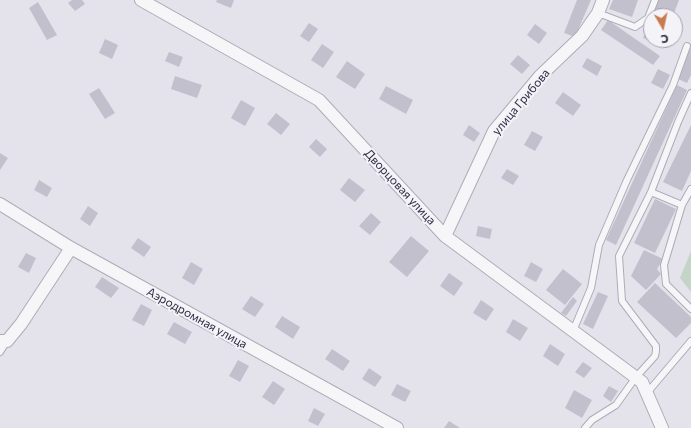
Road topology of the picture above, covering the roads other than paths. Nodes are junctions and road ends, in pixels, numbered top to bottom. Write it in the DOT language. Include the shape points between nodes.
graph roads {
  1 [pos="140,0"];
  2 [pos="603,0"];
  3 [pos="655,0"];
  4 [pos="598,13"];
  5 [pos="687,46"];
  6 [pos="691,93"];
  7 [pos="691,189"];
  8 [pos="651,192"];
  9 [pos="0,204"];
  10 [pos="682,205"];
  11 [pos="445,236"];
  12 [pos="71,248"];
  13 [pos="691,309"];
  14 [pos="573,330"];
  15 [pos="3,341"];
  16 [pos="691,341"];
  17 [pos="0,352"];
  18 [pos="636,377"];
  19 [pos="646,393"];
  20 [pos="397,428"];
  21 [pos="585,428"];
  22 [pos="662,428"];
  1 -- 11 [label="street, Дворцовая улица" via="319,100"];
  2 -- 4 [label="street, улица Грибова"];
  3 -- 4 [label="lane" via="648,18 635,27"];
  4 -- 11 [label="street, улица Грибова" via="582,36 540,76 494,131"];
  5 -- 14 [label="lane" via="673,85 599,244 591,288"];
  6 -- 8 [label="lane"];
  7 -- 10 [label="lane"];
  8 -- 10 [label="lane"];
  8 -- 18 [label="lane" via="619,256 622,301 656,346 655,356"];
  9 -- 12 [label="street, Аэродромная улица"];
  10 -- 13 [label="lane" via="664,265 666,284"];
  11 -- 14 [label="street, Дворцовая улица"];
  12 -- 15 [label="street" via="21,324"];
  12 -- 20 [label="street, Аэродромная улица"];
  14 -- 18 [label="street, Дворцовая улица"];
  15 -- 17 [label="lane"];
  16 -- 19 [label="lane"];
  18 -- 19 [label="street, Дворцовая улица" via="642,382"];
  18 -- 21 [label="lane" via="616,405 592,420"];
  19 -- 22 [label="street, Дворцовая улица"];
}
